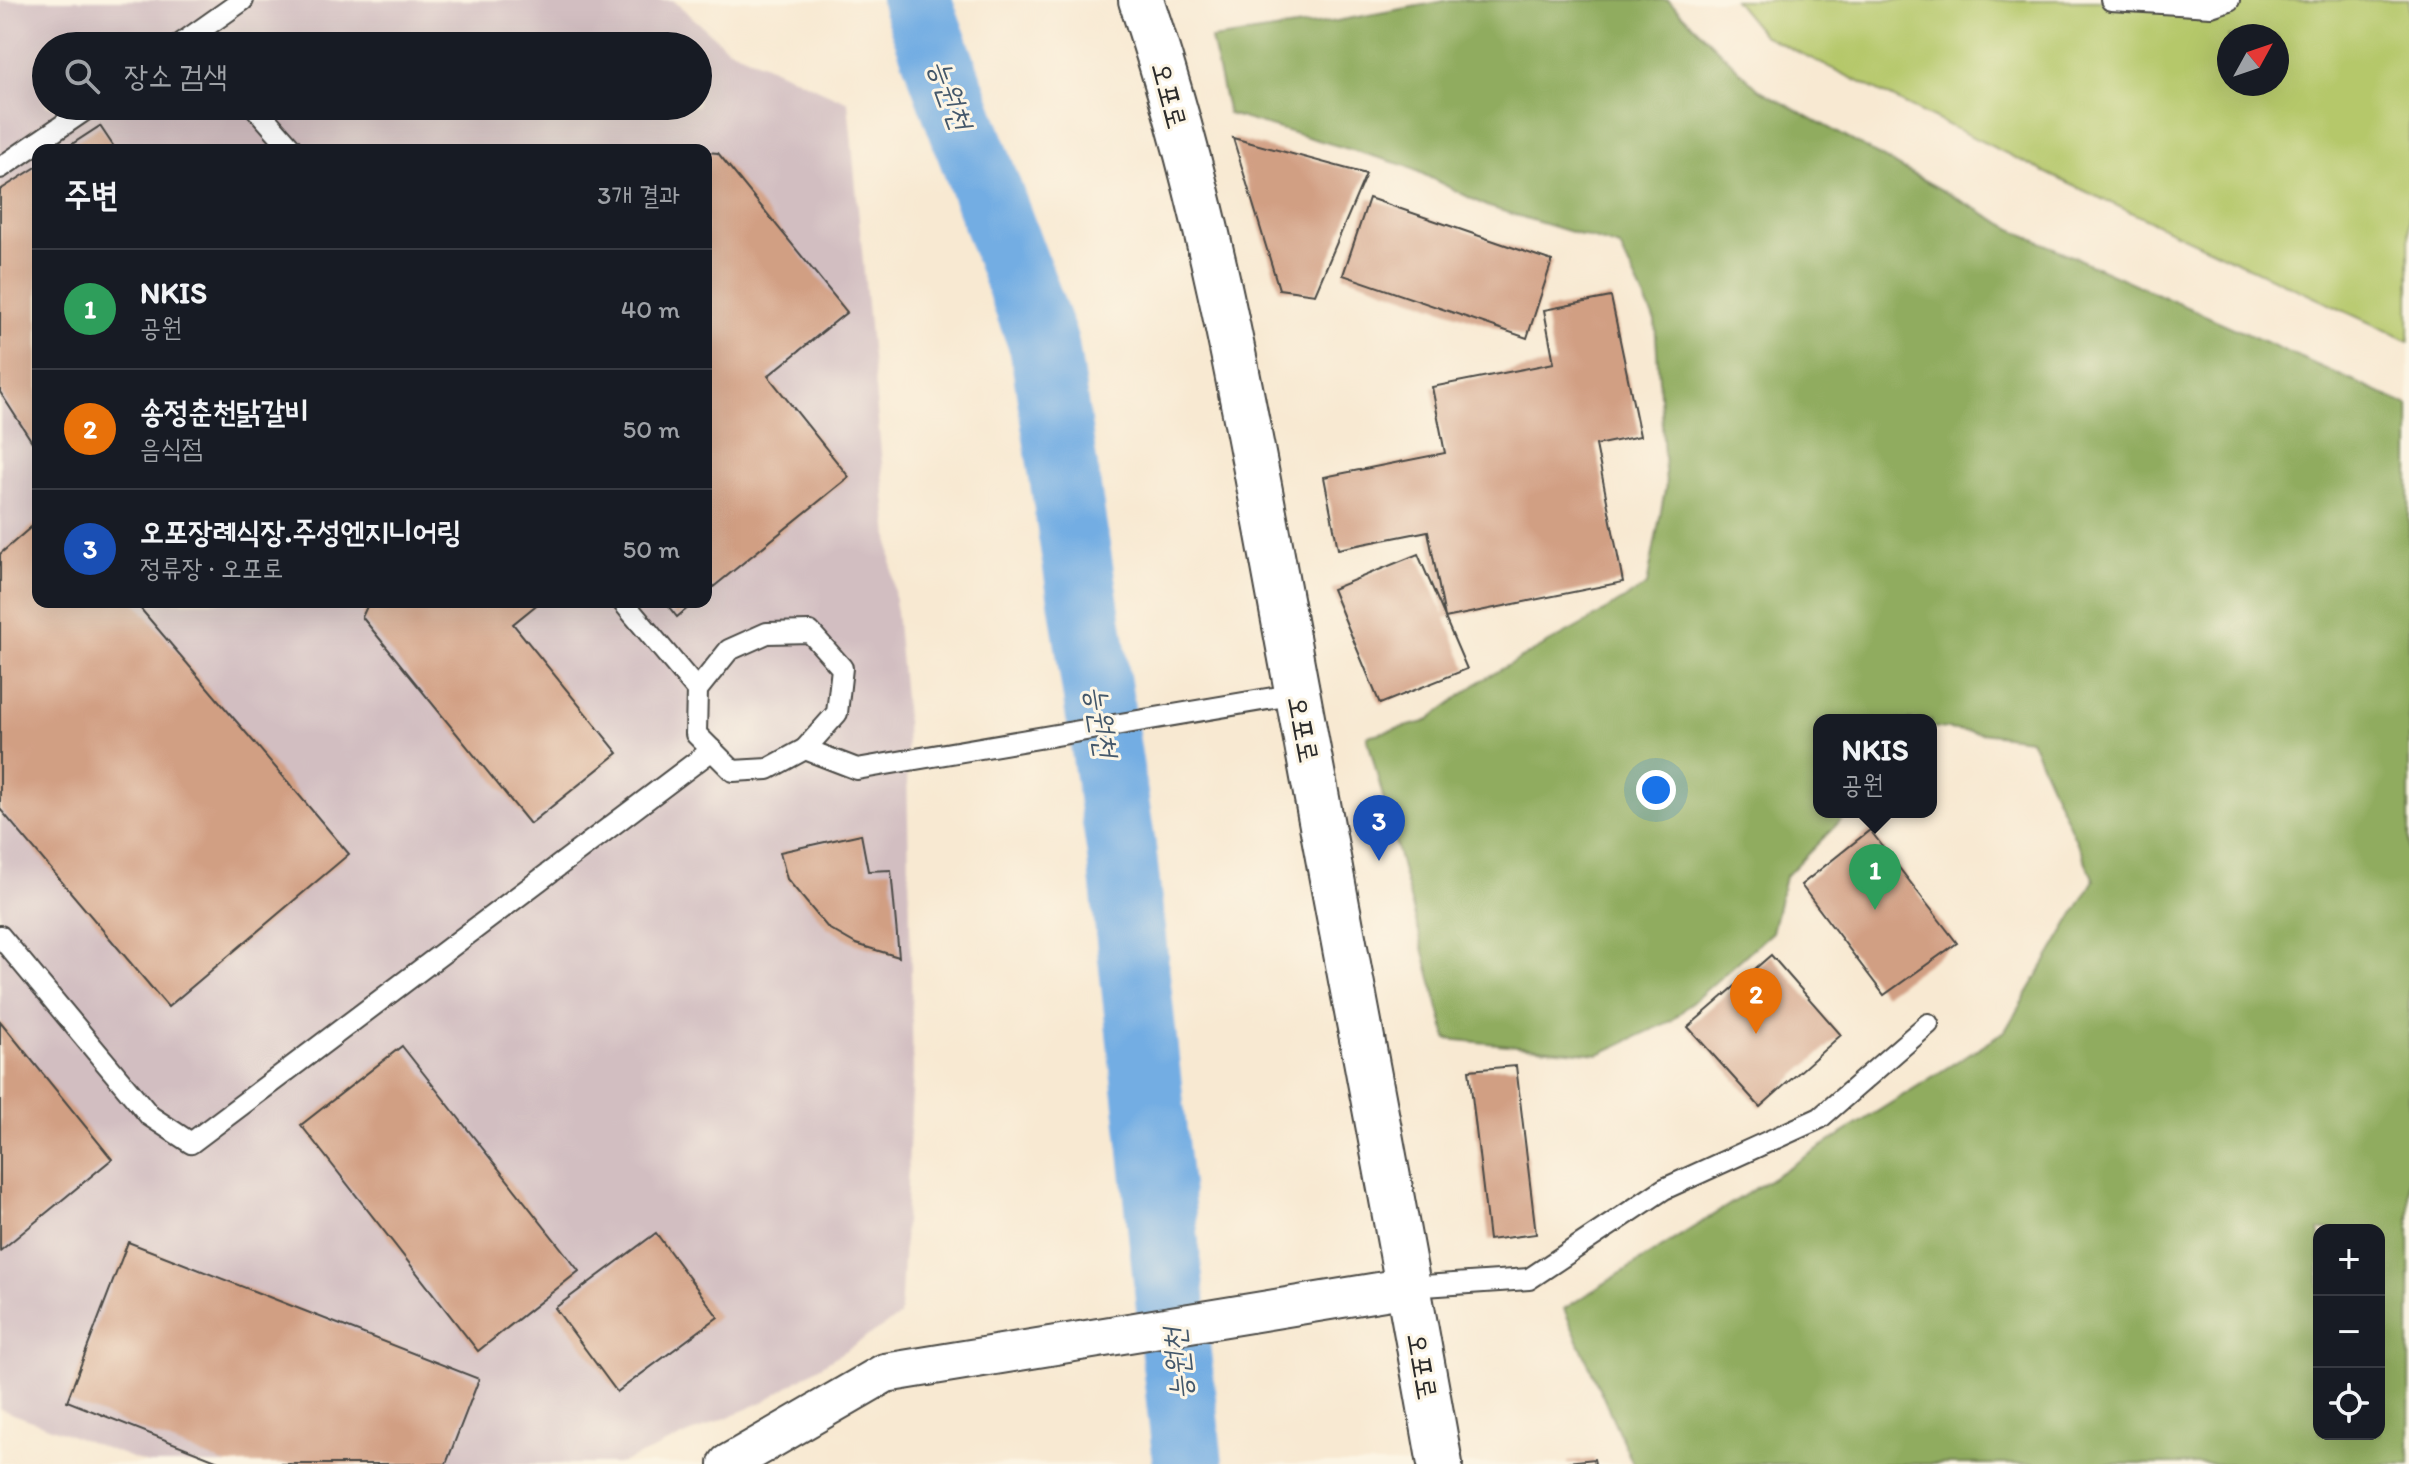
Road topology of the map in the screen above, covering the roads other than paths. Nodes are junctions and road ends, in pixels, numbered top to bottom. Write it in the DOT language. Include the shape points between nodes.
graph roads {
  1 [pos="243,0"];
  2 [pos="1141,0"];
  3 [pos="2111,0"];
  4 [pos="2229,0"];
  5 [pos="204,32"];
  6 [pos="70,120"];
  7 [pos="266,120"];
  8 [pos="35,144"];
  9 [pos="288,144"];
  10 [pos="32,146"];
  11 [pos="0,168"];
  12 [pos="628,608"];
  13 [pos="697,690"];
  14 [pos="1297,694"];
  15 [pos="805,749"];
  16 [pos="712,750"];
  17 [pos="0,936"];
  18 [pos="1928,1024"];
  19 [pos="1409,1287"];
  20 [pos="728,1464"];
  21 [pos="1440,1464"];
  1 -- 5 [label="lane"];
  2 -- 14 [label="street, 오포로" via="1192,175 1236,355"];
  3 -- 4 [label="lane" via="2211,6"];
  6 -- 8 [label="lane"];
  7 -- 9 [label="lane"];
  10 -- 11 [label="lane"];
  12 -- 13 [label="lane"];
  13 -- 15 [label="lane" via="729,650 767,633 810,632 842,668 837,713"];
  13 -- 16 [label="lane" via="696,734"];
  14 -- 15 [label="lane" via="857,769"];
  14 -- 19 [label="street, 오포로"];
  15 -- 16 [label="lane" via="768,769 733,771"];
  16 -- 17 [label="lane" via="191,1143 150,1116"];
  18 -- 19 [label="lane" via="1820,1118 1664,1189 1529,1279"];
  19 -- 20 [label="street" via="885,1373"];
  19 -- 21 [label="street, 오포로"];
}
